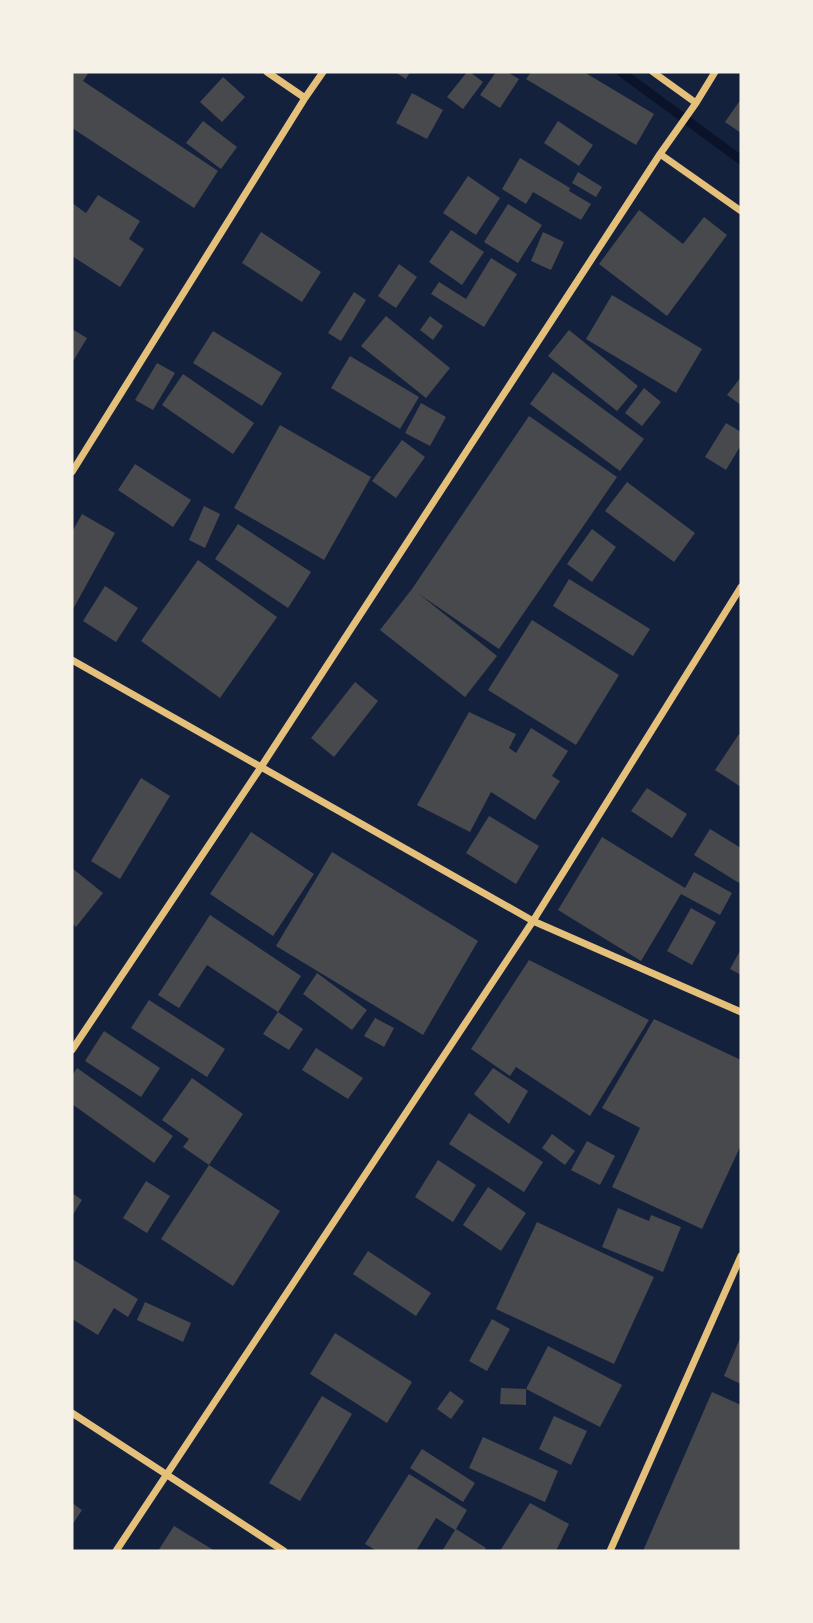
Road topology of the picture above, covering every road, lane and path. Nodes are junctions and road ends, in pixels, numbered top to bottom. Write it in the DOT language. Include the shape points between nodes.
graph roads {
  1 [pos="267,72"];
  2 [pos="323,72"];
  3 [pos="653,72"];
  4 [pos="715,72"];
  5 [pos="305,98"];
  6 [pos="696,103"];
  7 [pos="660,154"];
  8 [pos="741,211"];
  9 [pos="72,472"];
  10 [pos="741,587"];
  11 [pos="72,660"];
  12 [pos="261,767"];
  13 [pos="533,921"];
  14 [pos="741,1012"];
  15 [pos="72,1050"];
  16 [pos="741,1256"];
  17 [pos="72,1413"];
  18 [pos="166,1475"];
  19 [pos="116,1551"];
  20 [pos="284,1551"];
  21 [pos="610,1551"];
  1 -- 5 [label="street"];
  2 -- 5 [label="street"];
  3 -- 6 [label="street"];
  4 -- 6 [label="street"];
  5 -- 9 [label="street"];
  6 -- 7 [label="street"];
  7 -- 8 [label="street"];
  7 -- 12 [label="street"];
  10 -- 13 [label="street"];
  11 -- 12 [label="street"];
  12 -- 13 [label="street"];
  12 -- 15 [label="street"];
  13 -- 14 [label="street"];
  13 -- 18 [label="street"];
  16 -- 21 [label="street"];
  17 -- 18 [label="street"];
  18 -- 19 [label="street"];
  18 -- 20 [label="street"];
}
